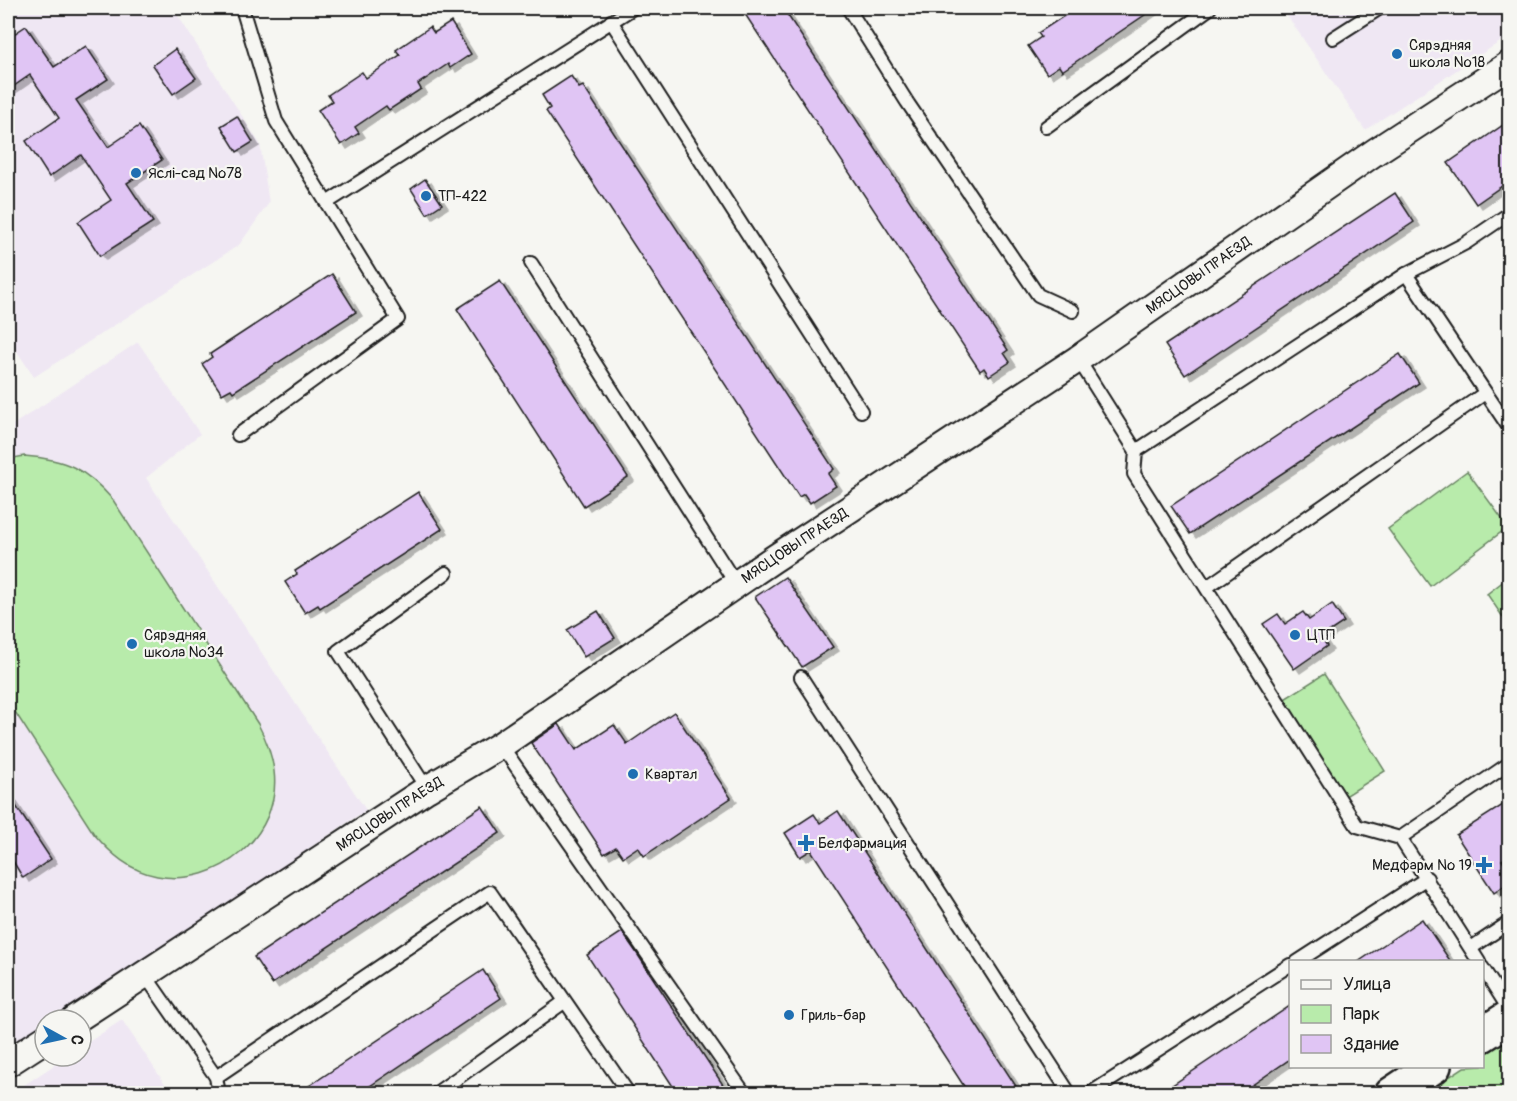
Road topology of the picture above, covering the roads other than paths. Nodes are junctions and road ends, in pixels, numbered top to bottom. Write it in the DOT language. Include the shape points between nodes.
graph roads {
  1 [pos="242,8"];
  2 [pos="633,8"];
  3 [pos="848,8"];
  4 [pos="1210,8"];
  5 [pos="1380,8"];
  6 [pos="611,21"];
  7 [pos="1333,38"];
  8 [pos="1509,64"];
  9 [pos="1046,127"];
  10 [pos="328,202"];
  11 [pos="1509,213"];
  12 [pos="531,263"];
  13 [pos="1406,274"];
  14 [pos="1073,311"];
  15 [pos="1078,359"];
  16 [pos="1485,393"];
  17 [pos="861,411"];
  18 [pos="1509,429"];
  19 [pos="238,435"];
  20 [pos="1136,451"];
  21 [pos="446,573"];
  22 [pos="736,584"];
  23 [pos="1207,587"];
  24 [pos="801,677"];
  25 [pos="501,745"];
  26 [pos="1509,763"];
  27 [pos="428,789"];
  28 [pos="1401,838"];
  29 [pos="1427,878"];
  30 [pos="1509,922"];
  31 [pos="1470,948"];
  32 [pos="1300,960"];
  33 [pos="1478,960"];
  34 [pos="1289,966"];
  35 [pos="1484,970"];
  36 [pos="145,975"];
  37 [pos="564,1002"];
  38 [pos="93,1008"];
  39 [pos="1509,1011"];
  40 [pos="1509,1017"];
  41 [pos="1484,1034"];
  42 [pos="33,1047"];
  43 [pos="8,1063"];
  44 [pos="1431,1068"];
  45 [pos="216,1077"];
  46 [pos="219,1094"];
  47 [pos="435,1094"];
  48 [pos="628,1094"];
  49 [pos="745,1094"];
  50 [pos="1070,1094"];
  51 [pos="1089,1094"];
  52 [pos="1392,1094"];
  1 -- 10 [label="lane" via="276,121"];
  2 -- 6 [label="lane"];
  3 -- 14 [label="lane" via="1038,295"];
  4 -- 9 [label="lane"];
  5 -- 7 [label="lane"];
  6 -- 10 [label="lane"];
  6 -- 17 [label="lane"];
  8 -- 15 [label="street, МЯСЦОВЫ ПРАЕЗД" via="1375,152"];
  10 -- 19 [label="lane" via="398,319"];
  11 -- 13 [label="lane" via="1466,243"];
  12 -- 22 [label="lane"];
  13 -- 16 [label="lane"];
  13 -- 20 [label="lane"];
  15 -- 20 [label="lane"];
  15 -- 22 [label="street, МЯСЦОВЫ ПРАЕЗД"];
  16 -- 18 [label="lane"];
  16 -- 23 [label="lane"];
  20 -- 23 [label="lane" via="1134,474"];
  21 -- 27 [label="lane" via="338,651"];
  22 -- 25 [label="street, МЯСЦОВЫ ПРАЕЗД"];
  23 -- 28 [label="lane" via="1357,826"];
  24 -- 50 [label="lane"];
  25 -- 27 [label="street, МЯСЦОВЫ ПРАЕЗД"];
  25 -- 49 [label="lane"];
  26 -- 28 [label="lane"];
  27 -- 36 [label="street, МЯСЦОВЫ ПРАЕЗД"];
  28 -- 29 [label="lane"];
  29 -- 31 [label="lane"];
  29 -- 32 [label="lane"];
  30 -- 31 [label="lane"];
  31 -- 33 [label="lane"];
  34 -- 51 [label="lane"];
  35 -- 39 [label="lane"];
  36 -- 38 [label="street, МЯСЦОВЫ ПРАЕЗД"];
  36 -- 45 [label="lane"];
  37 -- 45 [label="lane" via="490,892"];
  37 -- 47 [label="lane"];
  37 -- 48 [label="lane"];
  40 -- 41 [label="main road"];
  42 -- 43 [label="street"];
  44 -- 52 [label="main road"];
  45 -- 46 [label="lane"];
}
